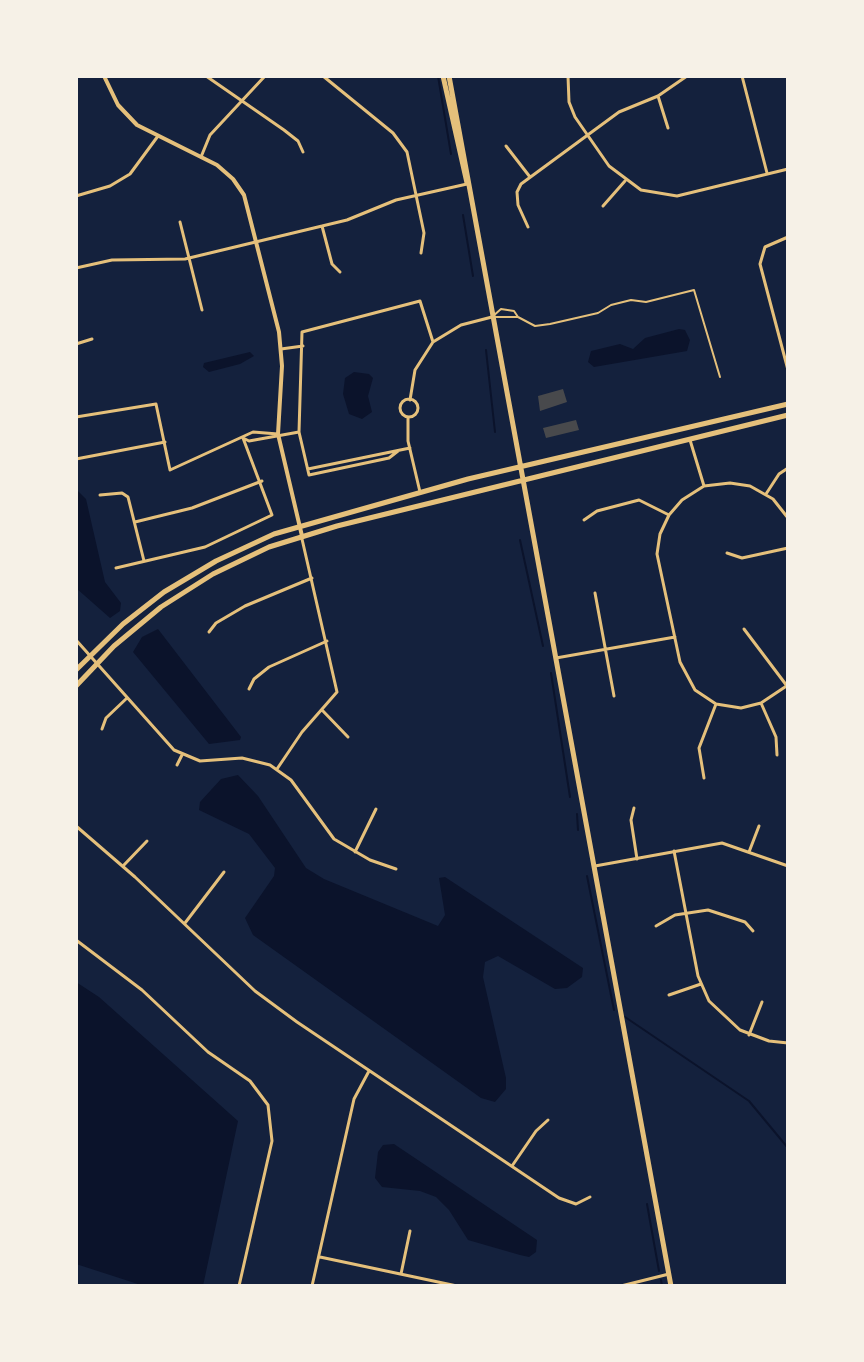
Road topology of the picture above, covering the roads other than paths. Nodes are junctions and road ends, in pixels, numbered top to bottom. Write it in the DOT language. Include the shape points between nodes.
graph roads {
  1 [pos="104,76"];
  2 [pos="206,76"];
  3 [pos="265,76"];
  4 [pos="323,76"];
  5 [pos="446,76"];
  6 [pos="568,76"];
  7 [pos="687,76"];
  8 [pos="742,76"];
  9 [pos="658,96"];
  10 [pos="241,101"];
  11 [pos="668,128"];
  12 [pos="587,135"];
  13 [pos="158,136"];
  14 [pos="506,146"];
  15 [pos="303,152"];
  16 [pos="201,157"];
  17 [pos="788,169"];
  18 [pos="768,174"];
  19 [pos="530,177"];
  20 [pos="625,181"];
  21 [pos="467,184"];
  22 [pos="417,194"];
  23 [pos="76,196"];
  24 [pos="603,206"];
  25 [pos="180,222"];
  26 [pos="322,226"];
  27 [pos="528,227"];
  28 [pos="788,237"];
  29 [pos="257,242"];
  30 [pos="421,253"];
  31 [pos="189,258"];
  32 [pos="76,268"];
  33 [pos="340,272"];
  34 [pos="202,310"];
  35 [pos="492,317"];
  36 [pos="518,317"];
  37 [pos="92,339"];
  38 [pos="433,342"];
  39 [pos="76,344"];
  40 [pos="303,346"];
  41 [pos="281,349"];
  42 [pos="788,370"];
  43 [pos="720,377"];
  44 [pos="410,400"];
  45 [pos="788,404"];
  46 [pos="788,415"];
  47 [pos="76,417"];
  48 [pos="408,417"];
  49 [pos="299,432"];
  50 [pos="278,434"];
  51 [pos="243,438"];
  52 [pos="690,439"];
  53 [pos="165,442"];
  54 [pos="410,448"];
  55 [pos="398,451"];
  56 [pos="76,459"];
  57 [pos="520,467"];
  58 [pos="788,468"];
  59 [pos="308,469"];
  60 [pos="522,480"];
  61 [pos="262,481"];
  62 [pos="704,486"];
  63 [pos="420,493"];
  64 [pos="766,494"];
  65 [pos="100,495"];
  66 [pos="669,515"];
  67 [pos="788,518"];
  68 [pos="584,520"];
  69 [pos="135,522"];
  70 [pos="299,526"];
  71 [pos="302,536"];
  72 [pos="788,548"];
  73 [pos="727,553"];
  74 [pos="144,561"];
  75 [pos="116,568"];
  76 [pos="312,578"];
  77 [pos="595,593"];
  78 [pos="744,629"];
  79 [pos="209,632"];
  80 [pos="675,637"];
  81 [pos="76,640"];
  82 [pos="327,641"];
  83 [pos="605,649"];
  84 [pos="89,656"];
  85 [pos="556,658"];
  86 [pos="97,664"];
  87 [pos="76,670"];
  88 [pos="788,685"];
  89 [pos="76,686"];
  90 [pos="249,689"];
  91 [pos="614,696"];
  92 [pos="127,698"];
  93 [pos="761,703"];
  94 [pos="716,704"];
  95 [pos="322,710"];
  96 [pos="102,729"];
  97 [pos="348,737"];
  98 [pos="182,755"];
  99 [pos="777,755"];
  100 [pos="177,765"];
  101 [pos="277,769"];
  102 [pos="704,778"];
  103 [pos="634,808"];
  104 [pos="376,809"];
  105 [pos="76,826"];
  106 [pos="759,826"];
  107 [pos="147,841"];
  108 [pos="674,851"];
  109 [pos="355,852"];
  110 [pos="749,852"];
  111 [pos="637,859"];
  112 [pos="123,866"];
  113 [pos="595,866"];
  114 [pos="788,866"];
  115 [pos="396,869"];
  116 [pos="224,872"];
  117 [pos="685,913"];
  118 [pos="184,924"];
  119 [pos="656,926"];
  120 [pos="753,931"];
  121 [pos="76,940"];
  122 [pos="701,984"];
  123 [pos="669,995"];
  124 [pos="762,1002"];
  125 [pos="749,1035"];
  126 [pos="788,1043"];
  127 [pos="369,1071"];
  128 [pos="548,1120"];
  129 [pos="512,1166"];
  130 [pos="590,1197"];
  131 [pos="410,1231"];
  132 [pos="318,1257"];
  133 [pos="401,1274"];
  134 [pos="669,1274"];
  135 [pos="239,1286"];
  136 [pos="312,1286"];
  137 [pos="457,1286"];
  138 [pos="621,1286"];
  139 [pos="671,1286"];
  1 -- 13 [label="street" via="128,118"];
  2 -- 10 [label="street"];
  3 -- 10 [label="street"];
  4 -- 22 [label="street" via="398,138 410,160"];
  5 -- 21 [label="main road"];
  6 -- 12 [label="street" via="571,110"];
  7 -- 9 [label="street"];
  8 -- 18 [label="street"];
  9 -- 11 [label="street"];
  9 -- 12 [label="street" via="619,112"];
  10 -- 15 [label="street" via="298,141"];
  10 -- 16 [label="street" via="210,135"];
  12 -- 19 [label="street"];
  12 -- 20 [label="street"];
  13 -- 16 [label="street"];
  13 -- 23 [label="street" via="130,174"];
  14 -- 19 [label="street"];
  16 -- 29 [label="street" via="239,186"];
  17 -- 18 [label="street"];
  18 -- 20 [label="street" via="668,196"];
  19 -- 27 [label="street" via="516,195"];
  20 -- 24 [label="street"];
  21 -- 22 [label="street"];
  21 -- 35 [label="main road"];
  22 -- 26 [label="street"];
  22 -- 30 [label="street"];
  25 -- 31 [label="street"];
  26 -- 29 [label="street"];
  26 -- 33 [label="street" via="332,264"];
  28 -- 42 [label="street" via="765,247 760,264"];
  29 -- 31 [label="street"];
  29 -- 41 [label="street"];
  31 -- 32 [label="street" via="125,259"];
  31 -- 34 [label="street"];
  35 -- 36 [label="lane"];
  35 -- 36 [label="lane" via="501,309"];
  35 -- 38 [label="street" via="461,325"];
  35 -- 57 [label="main road"];
  36 -- 43 [label="lane" via="535,326 550,324 631,300 646,302 694,290"];
  37 -- 39 [label="street"];
  38 -- 40 [label="street" via="420,301 305,328"];
  38 -- 44 [label="street" via="415,370"];
  40 -- 41 [label="street"];
  40 -- 49 [label="street"];
  41 -- 50 [label="street"];
  44 -- 48 [label="street" via="417,411"];
  44 -- 48 [label="street" via="400,406"];
  45 -- 57 [label="main road"];
  46 -- 52 [label="main road"];
  47 -- 53 [label="street" via="153,403"];
  48 -- 54 [label="street"];
  49 -- 50 [label="street"];
  49 -- 59 [label="street"];
  50 -- 51 [label="street"];
  50 -- 51 [label="street" via="253,432"];
  50 -- 70 [label="street"];
  51 -- 53 [label="street" via="170,470"];
  51 -- 61 [label="street"];
  52 -- 60 [label="main road"];
  52 -- 62 [label="street"];
  53 -- 56 [label="street"];
  54 -- 55 [label="street"];
  54 -- 63 [label="street"];
  55 -- 59 [label="street"];
  55 -- 59 [label="street" via="389,458 315,476"];
  57 -- 60 [label="main road"];
  57 -- 63 [label="main road"];
  58 -- 64 [label="street"];
  60 -- 71 [label="main road"];
  60 -- 85 [label="main road"];
  61 -- 69 [label="street" via="192,508"];
  61 -- 74 [label="street" via="272,515 205,547"];
  62 -- 64 [label="street" via="740,484"];
  62 -- 66 [label="street"];
  63 -- 70 [label="main road"];
  64 -- 67 [label="street"];
  65 -- 69 [label="street" via="125,495"];
  66 -- 68 [label="street" via="639,500 597,511"];
  66 -- 80 [label="street" via="657,554"];
  69 -- 74 [label="street"];
  70 -- 71 [label="street"];
  70 -- 84 [label="main road" via="198,570 147,605"];
  71 -- 76 [label="street"];
  71 -- 86 [label="main road" via="250,555 196,584 145,620"];
  72 -- 73 [label="street" via="742,558"];
  74 -- 75 [label="street"];
  76 -- 79 [label="street" via="245,606"];
  76 -- 82 [label="street"];
  77 -- 83 [label="street"];
  78 -- 88 [label="street"];
  80 -- 83 [label="street"];
  80 -- 94 [label="street" via="686,678"];
  81 -- 84 [label="street"];
  82 -- 90 [label="street" via="269,667"];
  82 -- 95 [label="street" via="338,687 336,697"];
  83 -- 85 [label="street"];
  83 -- 91 [label="street"];
  84 -- 86 [label="street"];
  84 -- 87 [label="main road"];
  85 -- 113 [label="main road"];
  86 -- 89 [label="main road"];
  86 -- 92 [label="street"];
  88 -- 93 [label="street"];
  92 -- 96 [label="street"];
  92 -- 98 [label="street"];
  93 -- 94 [label="street" via="733,709"];
  93 -- 99 [label="street" via="776,737"];
  94 -- 102 [label="street" via="699,748"];
  95 -- 97 [label="street"];
  95 -- 101 [label="street"];
  98 -- 100 [label="street"];
  98 -- 101 [label="street" via="209,762 252,760"];
  101 -- 109 [label="street" via="327,831"];
  103 -- 111 [label="street"];
  104 -- 109 [label="street"];
  105 -- 112 [label="street"];
  106 -- 110 [label="street"];
  107 -- 112 [label="street"];
  108 -- 110 [label="street" via="722,843"];
  108 -- 111 [label="street"];
  108 -- 117 [label="street"];
  109 -- 115 [label="street"];
  110 -- 114 [label="street"];
  111 -- 113 [label="street"];
  112 -- 118 [label="street"];
  113 -- 134 [label="main road"];
  116 -- 118 [label="street"];
  117 -- 119 [label="street"];
  117 -- 120 [label="street" via="719,911"];
  117 -- 122 [label="street"];
  118 -- 127 [label="street" via="257,993"];
  121 -- 135 [label="street" via="256,1086 268,1105 272,1141"];
  122 -- 123 [label="street"];
  122 -- 125 [label="street" via="721,1016"];
  124 -- 125 [label="street"];
  125 -- 126 [label="street"];
  127 -- 129 [label="street"];
  127 -- 132 [label="street" via="354,1099"];
  128 -- 129 [label="street"];
  129 -- 130 [label="street" via="568,1203"];
  131 -- 133 [label="street"];
  132 -- 133 [label="street"];
  132 -- 136 [label="street"];
  133 -- 137 [label="street"];
  134 -- 138 [label="street"];
  134 -- 139 [label="main road"];
}
